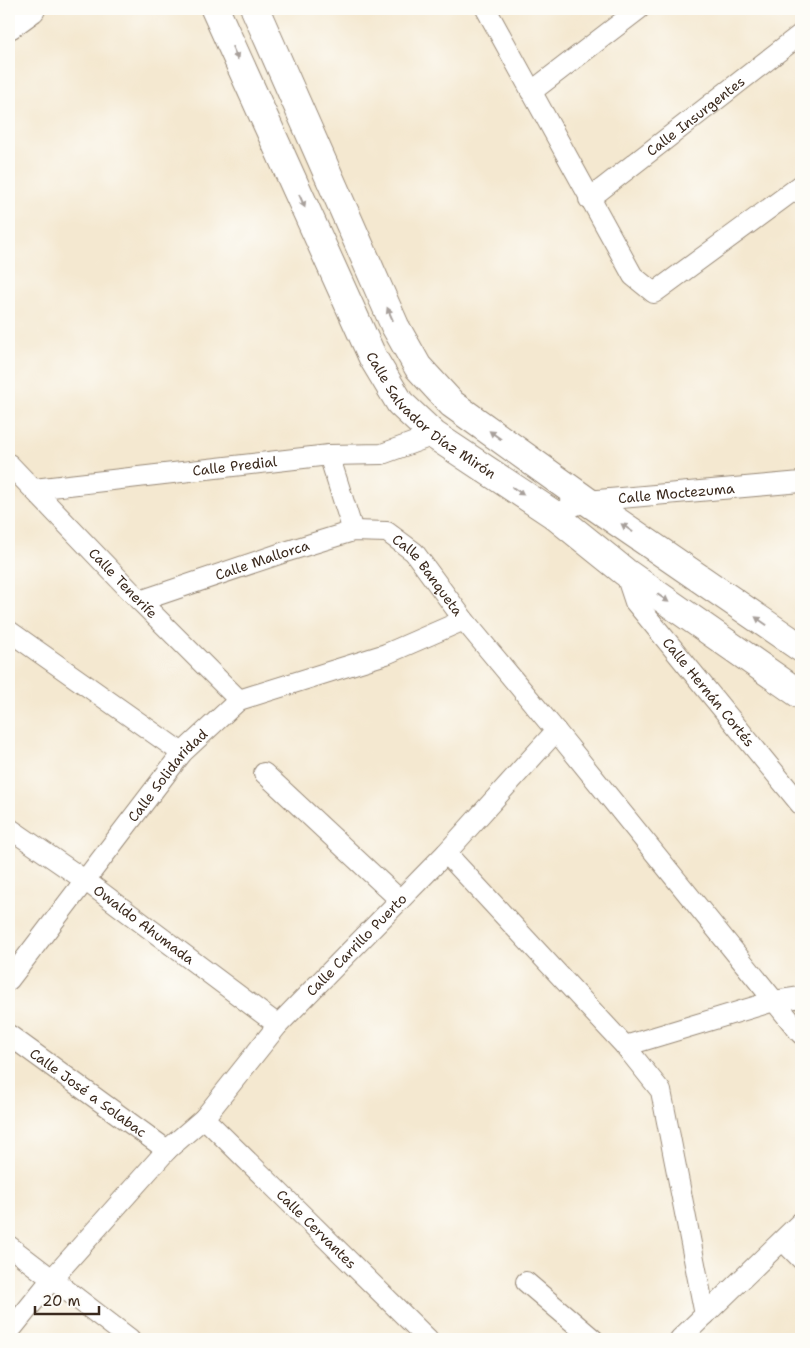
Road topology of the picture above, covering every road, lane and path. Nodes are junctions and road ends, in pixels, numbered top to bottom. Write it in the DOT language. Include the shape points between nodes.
graph roads {
  1 [pos="31,9"];
  2 [pos="215,9"];
  3 [pos="255,9"];
  4 [pos="486,9"];
  5 [pos="639,9"];
  6 [pos="9,24"];
  7 [pos="801,34"];
  8 [pos="531,92"];
  9 [pos="801,185"];
  10 [pos="590,199"];
  11 [pos="365,257"];
  12 [pos="334,272"];
  13 [pos="434,435"];
  14 [pos="329,455"];
  15 [pos="9,464"];
  16 [pos="801,482"];
  17 [pos="34,489"];
  18 [pos="587,501"];
  19 [pos="553,514"];
  20 [pos="353,531"];
  21 [pos="387,532"];
  22 [pos="625,572"];
  23 [pos="140,601"];
  24 [pos="464,620"];
  25 [pos="9,631"];
  26 [pos="801,648"];
  27 [pos="801,695"];
  28 [pos="239,700"];
  29 [pos="556,731"];
  30 [pos="182,753"];
  31 [pos="264,773"];
  32 [pos="801,805"];
  33 [pos="9,828"];
  34 [pos="446,853"];
  35 [pos="86,881"];
  36 [pos="400,900"];
  37 [pos="9,980"];
  38 [pos="801,997"];
  39 [pos="774,1001"];
  40 [pos="278,1025"];
  41 [pos="801,1034"];
  42 [pos="9,1035"];
  43 [pos="624,1046"];
  44 [pos="204,1118"];
  45 [pos="167,1150"];
  46 [pos="801,1222"];
  47 [pos="783,1241"];
  48 [pos="9,1246"];
  49 [pos="801,1259"];
  50 [pos="51,1280"];
  51 [pos="526,1282"];
  52 [pos="705,1315"];
  53 [pos="9,1332"];
  54 [pos="130,1339"];
  55 [pos="428,1339"];
  56 [pos="593,1339"];
  57 [pos="680,1339"];
  1 -- 6 [label="street"];
  2 -- 12 [label="street, Calle Salvador Díaz Mirón, one-way"];
  3 -- 11 [label="street, Calle Salvador Díaz Mirón"];
  4 -- 8 [label="street"];
  5 -- 8 [label="street"];
  7 -- 10 [label="street, Calle Insurgentes"];
  8 -- 10 [label="street"];
  9 -- 10 [label="street" via="654,293 633,276"];
  11 -- 12 [label="street"];
  18 -- 11 [label="street, Calle Salvador Díaz Mirón, one-way" via="452,404 418,367 395,326"];
  12 -- 13 [label="street, Calle Salvador Díaz Mirón" via="373,358 400,404"];
  13 -- 14 [label="street, Calle Predial" via="382,454"];
  13 -- 19 [label="street, Calle Salvador Díaz Mirón, one-way"];
  14 -- 17 [label="street, Calle Predial"];
  14 -- 20 [label="street"];
  15 -- 17 [label="street, Calle Tenerife"];
  16 -- 18 [label="street, Calle Moctezuma"];
  17 -- 23 [label="street, Calle Tenerife"];
  18 -- 19 [label="street, Calle Moctezuma"];
  26 -- 18 [label="street, Calle Salvador Díaz Mirón, one-way"];
  19 -- 22 [label="street, Calle Salvador Díaz Mirón"];
  20 -- 21 [label="street, Calle Mallorca"];
  20 -- 23 [label="street, Calle Mallorca"];
  21 -- 24 [label="street, Calle Banqueta" via="414,552"];
  22 -- 27 [label="street, Calle Salvador Díaz Mirón, one-way"];
  22 -- 32 [label="street, Calle Hernán Cortés" via="636,602"];
  23 -- 28 [label="street, Calle Tenerife"];
  24 -- 28 [label="street, Calle Solidaridad" via="386,654"];
  24 -- 29 [label="street"];
  25 -- 30 [label="street"];
  28 -- 30 [label="street, Calle Solidaridad"];
  29 -- 34 [label="street, Calle Carrillo Puerto"];
  29 -- 39 [label="street"];
  30 -- 35 [label="street, Calle Solidaridad"];
  31 -- 36 [label="street"];
  33 -- 35 [label="street, Owaldo Ahumada"];
  34 -- 36 [label="street, Calle Carrillo Puerto"];
  34 -- 43 [label="street"];
  35 -- 37 [label="street, Calle Solidaridad"];
  35 -- 40 [label="street, Owaldo Ahumada"];
  36 -- 40 [label="street, Calle Carrillo Puerto"];
  38 -- 39 [label="street"];
  39 -- 41 [label="street"];
  39 -- 43 [label="street"];
  40 -- 44 [label="street, Calle Carrillo Puerto"];
  42 -- 45 [label="street, Calle José a Solabac"];
  43 -- 52 [label="street" via="661,1091"];
  44 -- 45 [label="street, Calle Carrillo Puerto"];
  44 -- 55 [label="street, Calle Cervantes"];
  45 -- 50 [label="street, Calle Carrillo Puerto"];
  46 -- 47 [label="street"];
  47 -- 49 [label="street"];
  47 -- 52 [label="street"];
  48 -- 50 [label="street"];
  50 -- 53 [label="street, Calle Carrillo Puerto"];
  50 -- 54 [label="street"];
  51 -- 56 [label="street"];
  52 -- 57 [label="street"];
}
